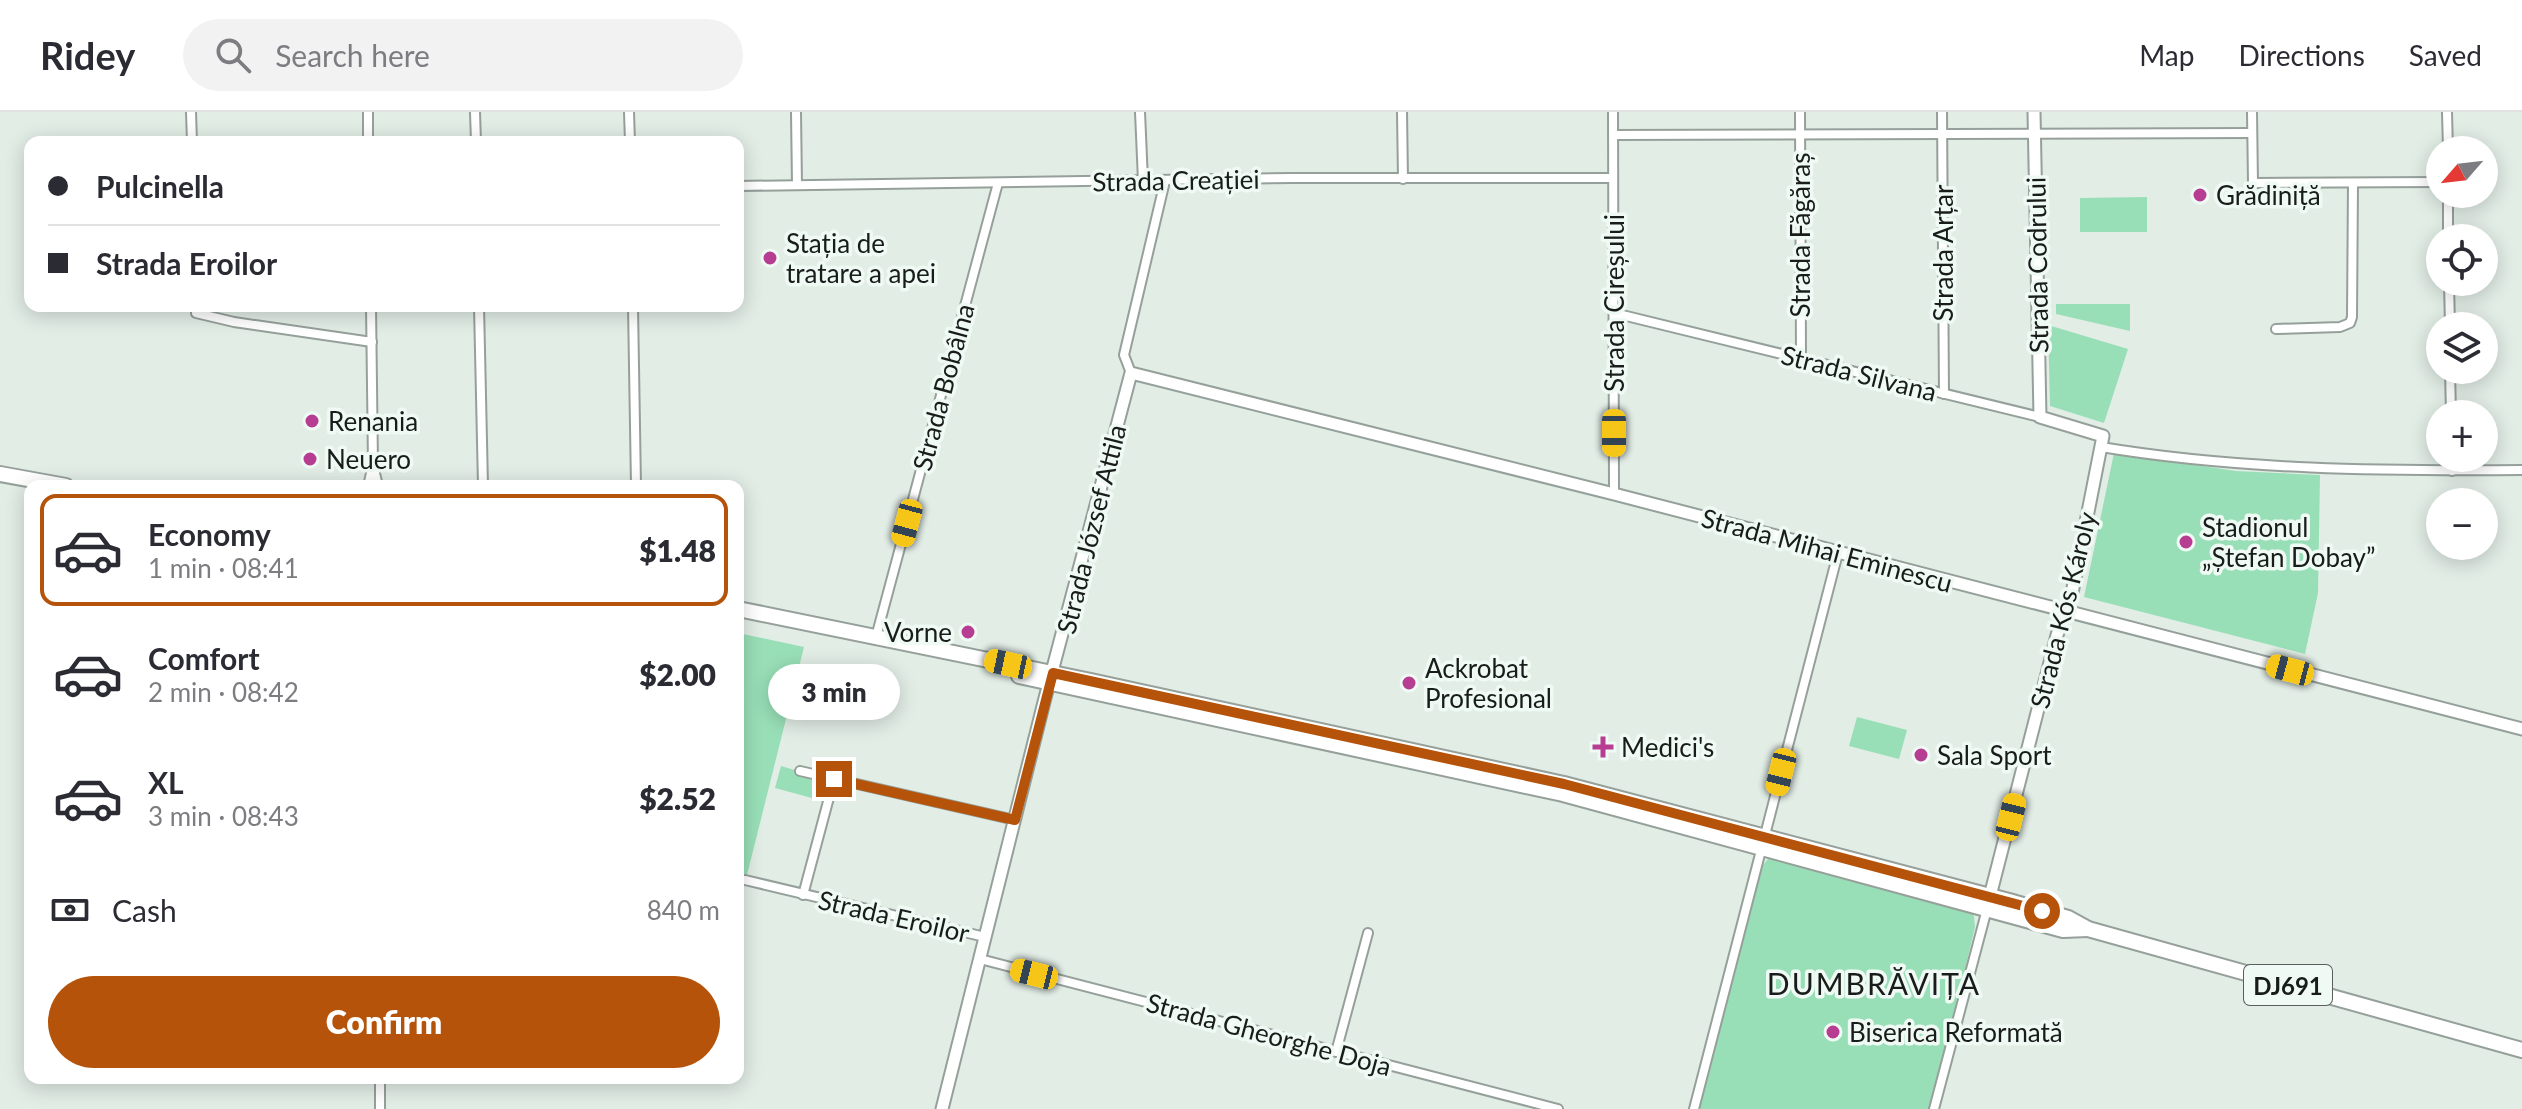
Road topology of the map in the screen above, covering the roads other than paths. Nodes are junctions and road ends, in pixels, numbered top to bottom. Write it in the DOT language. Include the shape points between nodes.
graph roads {
  1 [pos="191,112"];
  2 [pos="368,112"];
  3 [pos="475,112"];
  4 [pos="629,112"];
  5 [pos="796,112"];
  6 [pos="1140,112"];
  7 [pos="1402,112"];
  8 [pos="1613,112"];
  9 [pos="1800,112"];
  10 [pos="1942,112"];
  11 [pos="2034,112"];
  12 [pos="2252,112"];
  13 [pos="2447,112"];
  14 [pos="1800,133"];
  15 [pos="2252,133"];
  16 [pos="1942,134"];
  17 [pos="2034,134"];
  18 [pos="1613,135"];
  19 [pos="192,136"];
  20 [pos="368,136"];
  21 [pos="476,136"];
  22 [pos="630,136"];
  23 [pos="2448,136"];
  24 [pos="1613,178"];
  25 [pos="1403,179"];
  26 [pos="1143,181"];
  27 [pos="1165,181"];
  28 [pos="2426,182"];
  29 [pos="998,183"];
  30 [pos="2353,183"];
  31 [pos="797,185"];
  32 [pos="744,186"];
  33 [pos="205,312"];
  34 [pos="371,312"];
  35 [pos="479,312"];
  36 [pos="633,312"];
  37 [pos="1614,313"];
  38 [pos="2276,329"];
  39 [pos="372,342"];
  40 [pos="1801,359"];
  41 [pos="1131,373"];
  42 [pos="1944,394"];
  43 [pos="2040,417"];
  44 [pos="2102,441"];
  45 [pos="373,465"];
  46 [pos="2426,470"];
  47 [pos="2498,470"];
  48 [pos="2522,470"];
  49 [pos="0,474"];
  50 [pos="33,480"];
  51 [pos="369,480"];
  52 [pos="377,480"];
  53 [pos="483,480"];
  54 [pos="636,480"];
  55 [pos="1614,494"];
  56 [pos="1838,553"];
  57 [pos="744,610"];
  58 [pos="2065,612"];
  59 [pos="744,619"];
  60 [pos="876,637"];
  61 [pos="1052,678"];
  62 [pos="2522,729"];
  63 [pos="800,771"];
  64 [pos="834,779"];
  65 [pos="1015,820"];
  66 [pos="1763,843"];
  67 [pos="745,880"];
  68 [pos="803,895"];
  69 [pos="1989,902"];
  70 [pos="1368,933"];
  71 [pos="985,937"];
  72 [pos="980,959"];
  73 [pos="2522,1050"];
  74 [pos="1336,1052"];
  75 [pos="380,1084"];
  76 [pos="380,1109"];
  77 [pos="942,1109"];
  78 [pos="1558,1109"];
  79 [pos="1694,1109"];
  80 [pos="1934,1109"];
  1 -- 19 [label="street"];
  2 -- 20 [label="street"];
  3 -- 21 [label="street"];
  4 -- 22 [label="street"];
  5 -- 31 [label="street"];
  6 -- 26 [label="street"];
  7 -- 25 [label="street"];
  8 -- 18 [label="street, Strada Cireșului"];
  9 -- 14 [label="street, Strada Făgăraș"];
  10 -- 16 [label="street, Strada Arțar"];
  11 -- 17 [label="street, Strada Codrului"];
  12 -- 15 [label="street"];
  13 -- 23 [label="street"];
  14 -- 16 [label="street"];
  14 -- 18 [label="street"];
  14 -- 40 [label="street, Strada Făgăraș"];
  15 -- 17 [label="street"];
  15 -- 30 [label="street" via="2253,183"];
  16 -- 17 [label="street"];
  16 -- 42 [label="street, Strada Arțar"];
  17 -- 43 [label="street, Strada Codrului"];
  18 -- 24 [label="street, Strada Cireșului"];
  24 -- 25 [label="street, Strada Creației"];
  24 -- 37 [label="street, Strada Cireșului"];
  25 -- 27 [label="street, Strada Creației"];
  26 -- 27 [label="street, Strada Creației"];
  26 -- 29 [label="street, Strada Creației"];
  27 -- 41 [label="street, Strada József Attila" via="1124,355"];
  28 -- 30 [label="street"];
  29 -- 31 [label="street, Strada Creației"];
  29 -- 60 [label="street, Strada Bobâlna"];
  30 -- 38 [label="street" via="2350,323"];
  31 -- 32 [label="street, Strada Creației"];
  33 -- 39 [label="street" via="234,322"];
  34 -- 39 [label="street"];
  35 -- 53 [label="street"];
  36 -- 54 [label="street"];
  37 -- 40 [label="street, Strada Silvana"];
  37 -- 55 [label="street, Strada Cireșului"];
  39 -- 45 [label="street"];
  40 -- 42 [label="street, Strada Silvana"];
  41 -- 55 [label="street, Strada Mihai Eminescu"];
  41 -- 61 [label="street, Strada József Attila"];
  42 -- 43 [label="street, Strada Silvana"];
  43 -- 44 [label="street, Strada Silvana"];
  44 -- 46 [label="street, Strada Silvana" via="2235,465"];
  44 -- 58 [label="street, Strada Kós Károly"];
  45 -- 51 [label="street"];
  45 -- 52 [label="street"];
  47 -- 48 [label="street, Strada Silvana"];
  49 -- 50 [label="main road"];
  55 -- 56 [label="street, Strada Mihai Eminescu"];
  56 -- 58 [label="street, Strada Mihai Eminescu"];
  56 -- 66 [label="street"];
  57 -- 60 [label="main road, DJ691"];
  58 -- 62 [label="street, Strada Mihai Eminescu"];
  58 -- 69 [label="street, Strada Kós Károly"];
  59 -- 61 [label="main road, DJ691"];
  60 -- 61 [label="main road, DJ691"];
  61 -- 65 [label="street, Strada József Attila"];
  61 -- 66 [label="main road, DJ691" via="1564,784"];
  63 -- 64 [label="street"];
  64 -- 65 [label="street"];
  64 -- 68 [label="street, Strada Eroilor"];
  65 -- 71 [label="street, Strada József Attila"];
  66 -- 69 [label="main road, DJ691"];
  66 -- 79 [label="street"];
  67 -- 68 [label="street, Strada Eroilor"];
  68 -- 71 [label="street, Strada Eroilor"];
  69 -- 73 [label="main road, DJ691" via="2063,930 2088,929"];
  69 -- 80 [label="street, Strada Kós Károly"];
  70 -- 74 [label="street"];
  71 -- 72 [label="street, Strada József Attila"];
  72 -- 74 [label="street, Strada Gheorghe Doja"];
  72 -- 77 [label="street, Strada József Attila"];
  74 -- 78 [label="street, Strada Gheorghe Doja"];
  75 -- 76 [label="street"];
}
